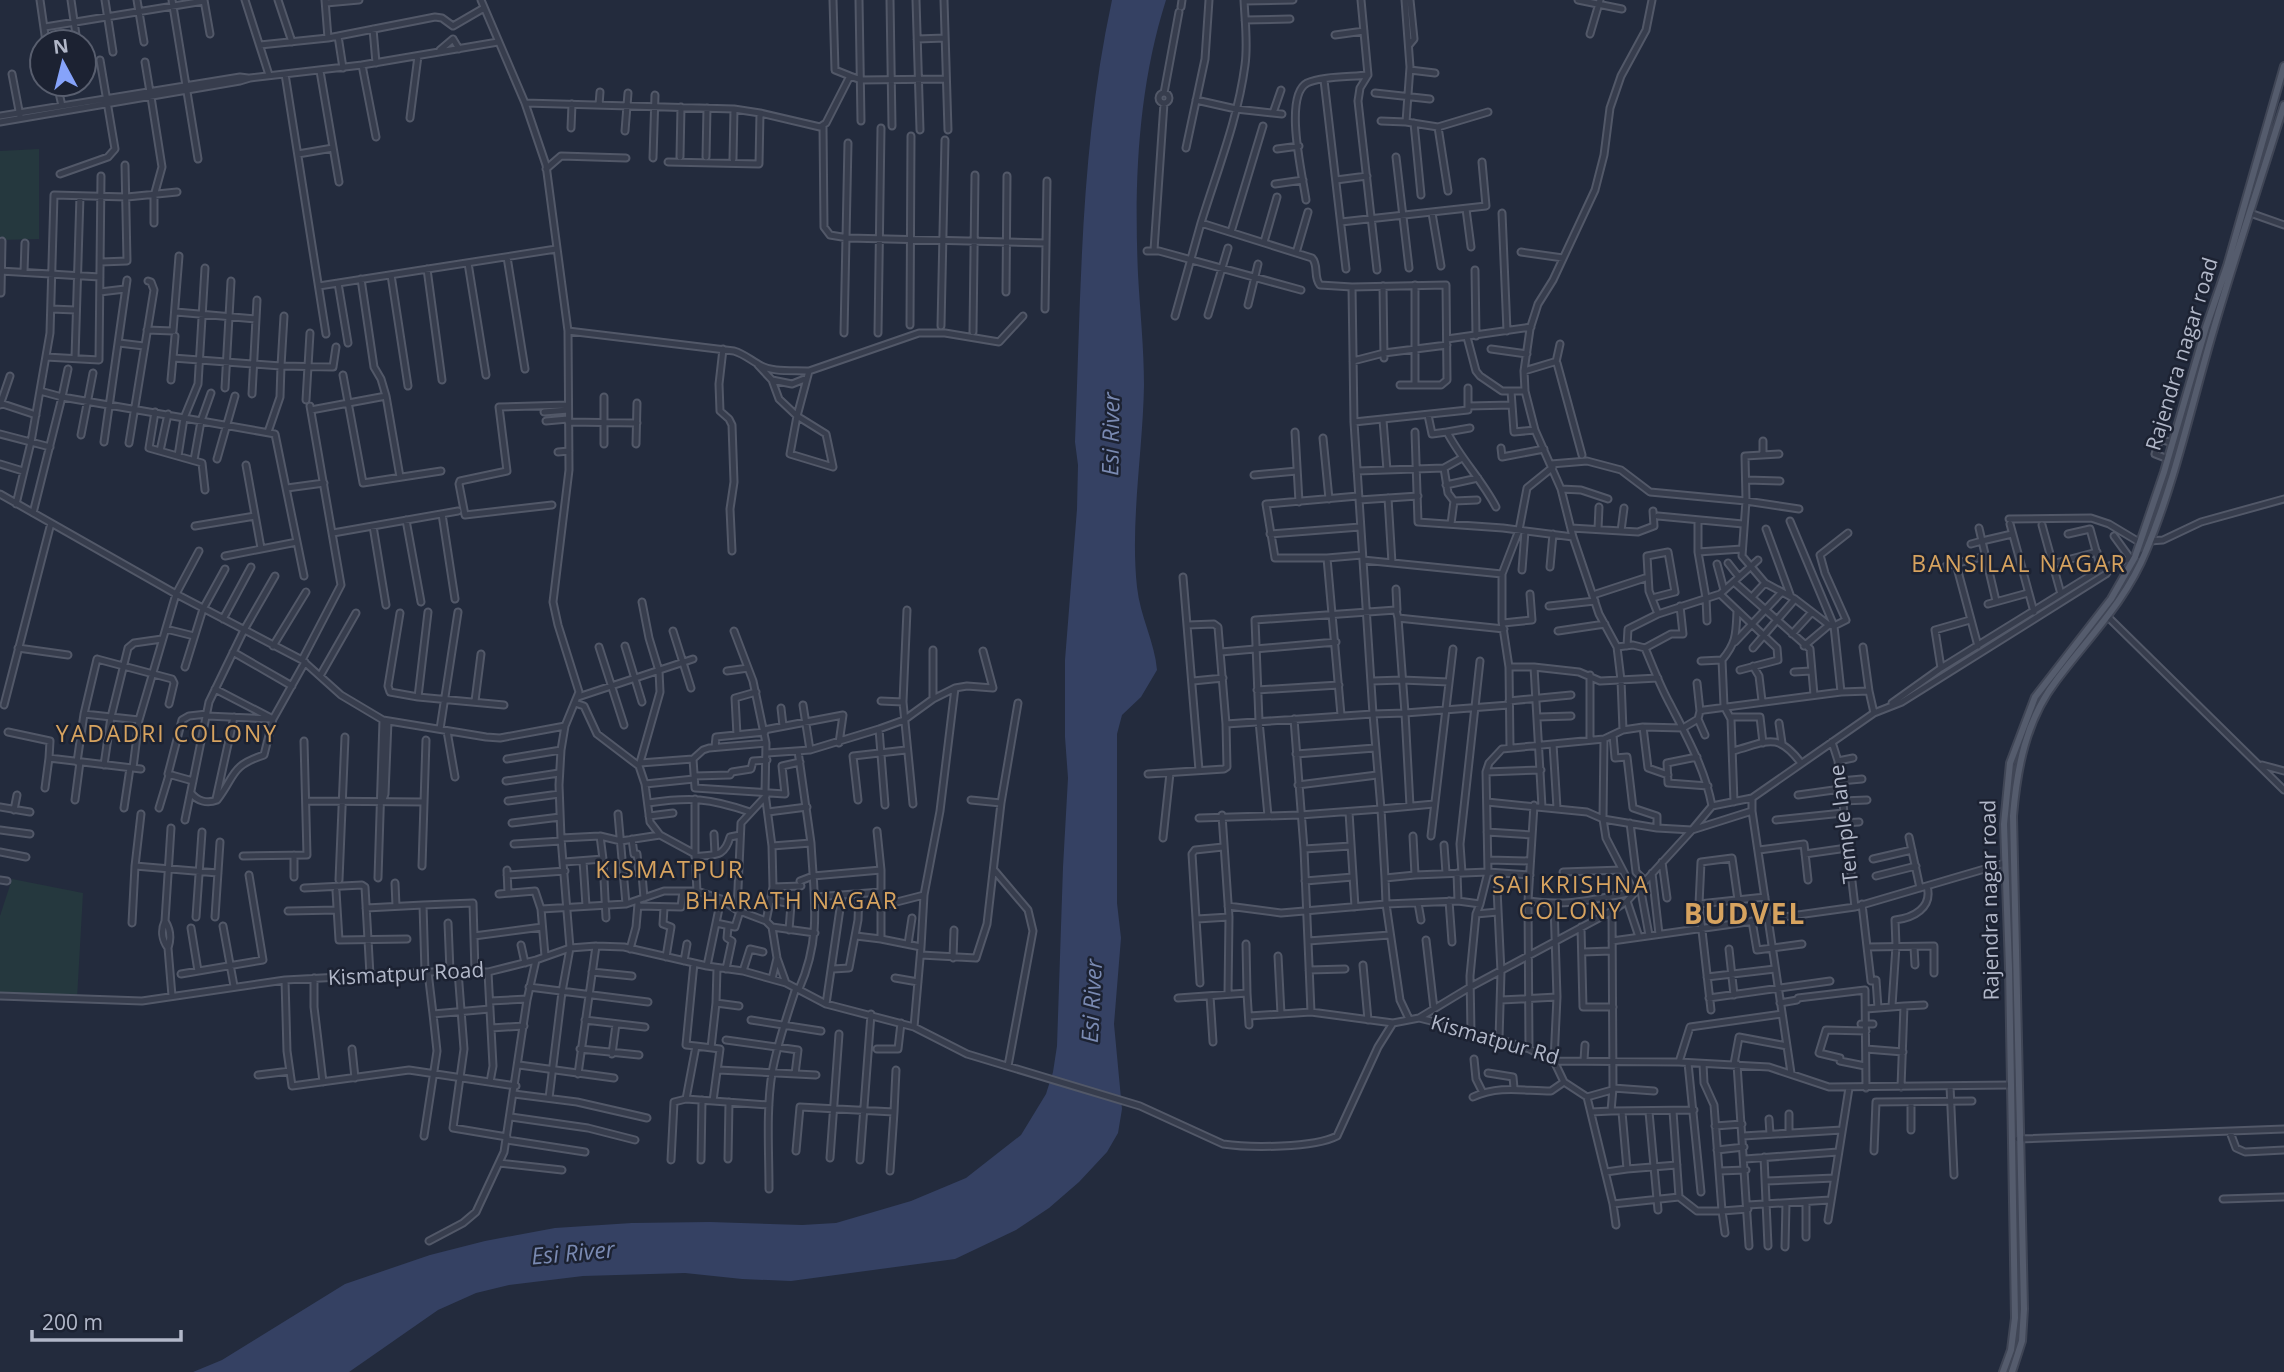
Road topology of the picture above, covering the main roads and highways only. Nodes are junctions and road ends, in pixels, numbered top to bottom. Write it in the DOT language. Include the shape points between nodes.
graph roads {
  1 [pos="2284,66"];
  2 [pos="2284,105"];
  3 [pos="2265,154"];
  4 [pos="2018,969"];
  5 [pos="2009,970"];
  6 [pos="2004,1372"];
  7 [pos="2012,1372"];
  1 -- 3 [label="main road, Rajendra nagar road"];
  2 -- 3 [label="main road, Rajendra nagar road"];
  3 -- 4 [label="main road, Rajendra nagar road" via="2150,541 2120,600 2043,701 2017,771 2013,816"];
  3 -- 5 [label="main road, Rajendra nagar road" via="2133,557 2111,598 2043,685 2010,763 2006,792"];
  4 -- 5 [label="main road"];
  4 -- 7 [label="main road, Rajendra nagar road" via="2024,1309 2022,1341"];
  5 -- 6 [label="main road, Rajendra nagar road" via="2015,1318"];
}
